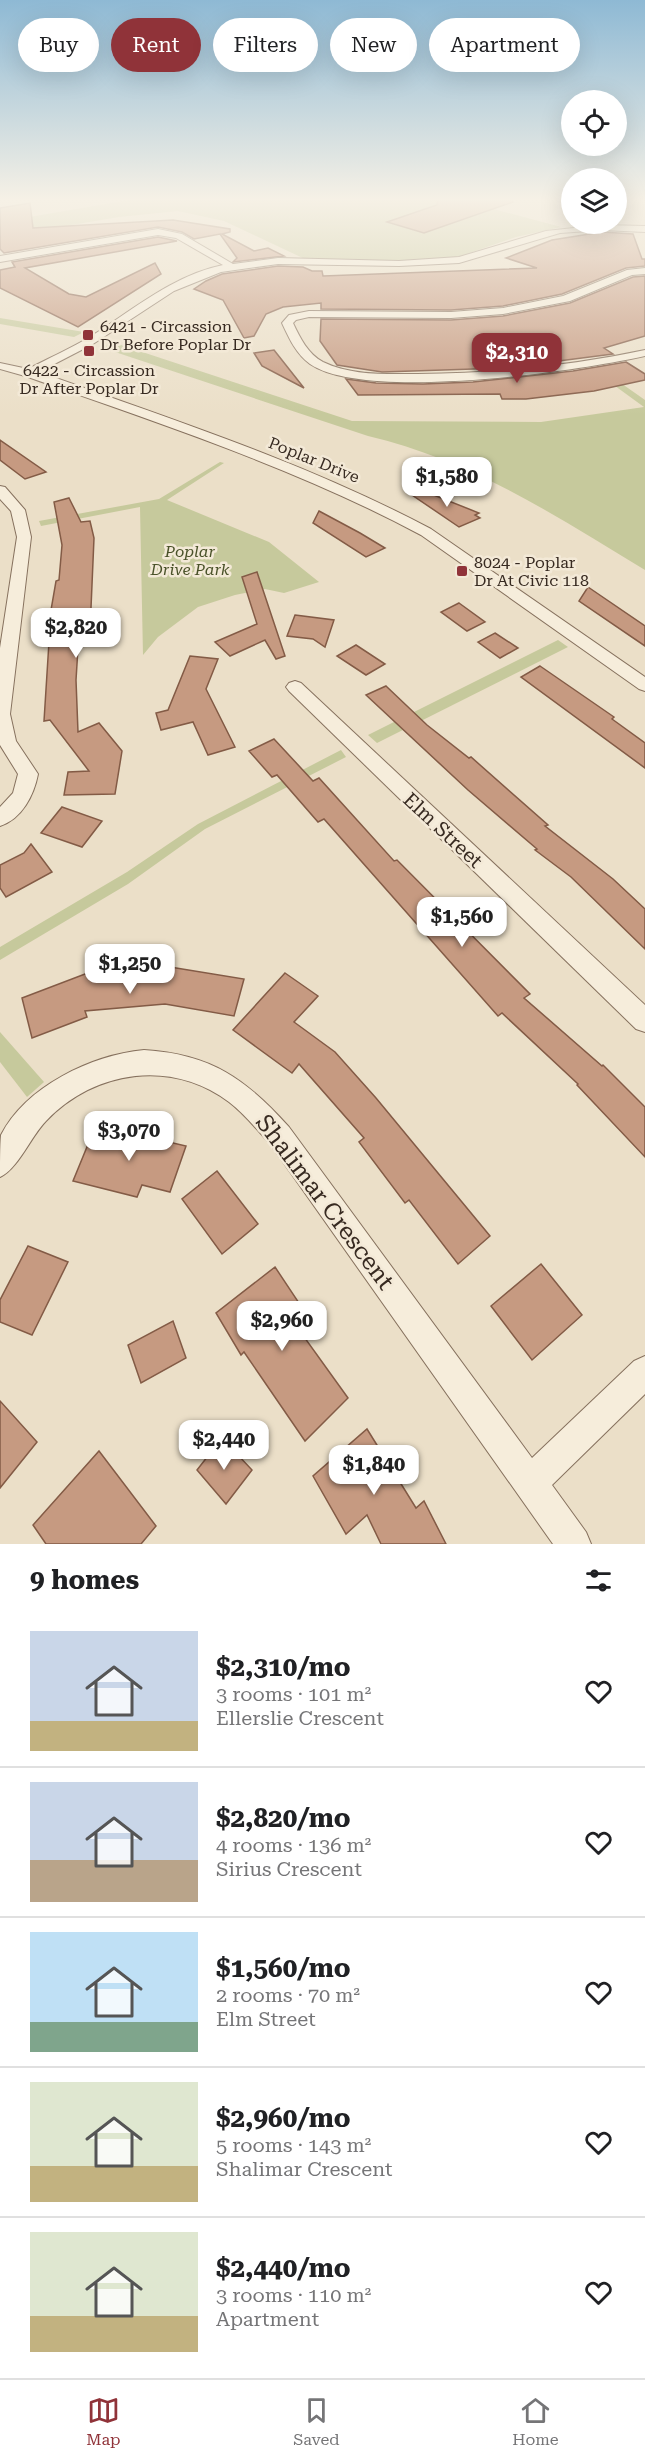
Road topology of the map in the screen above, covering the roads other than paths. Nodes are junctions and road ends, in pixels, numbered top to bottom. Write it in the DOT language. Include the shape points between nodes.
graph roads {
  1 [pos="216,271"];
  2 [pos="645,272"];
  3 [pos="645,353"];
  4 [pos="0,366"];
  5 [pos="29,373"];
  6 [pos="0,490"];
  7 [pos="645,685"];
  8 [pos="295,687"];
  9 [pos="0,818"];
  10 [pos="645,1021"];
  11 [pos="0,1163"];
  12 [pos="645,1372"];
  13 [pos="531,1483"];
  14 [pos="574,1544"];
  1 -- 5 [label="street" via="176,285 95,339"];
  2 -- 3 [label="street" via="632,272 566,299 522,308 451,315 305,314 287,323 312,360 338,371 368,376 535,372"];
  4 -- 5 [label="street, Poplar Drive"];
  5 -- 7 [label="street, Poplar Drive" via="242,450 393,513"];
  6 -- 9 [label="street" via="18,510 24,537 1,726 28,774 17,805"];
  8 -- 10 [label="street, Elm Street"];
  11 -- 13 [label="street, Shalimar Crescent" via="22,1128 50,1100 86,1079 143,1062 180,1067 212,1078 249,1102 280,1136"];
  12 -- 13 [label="street"];
  13 -- 14 [label="street, Shalimar Crescent"];
}
